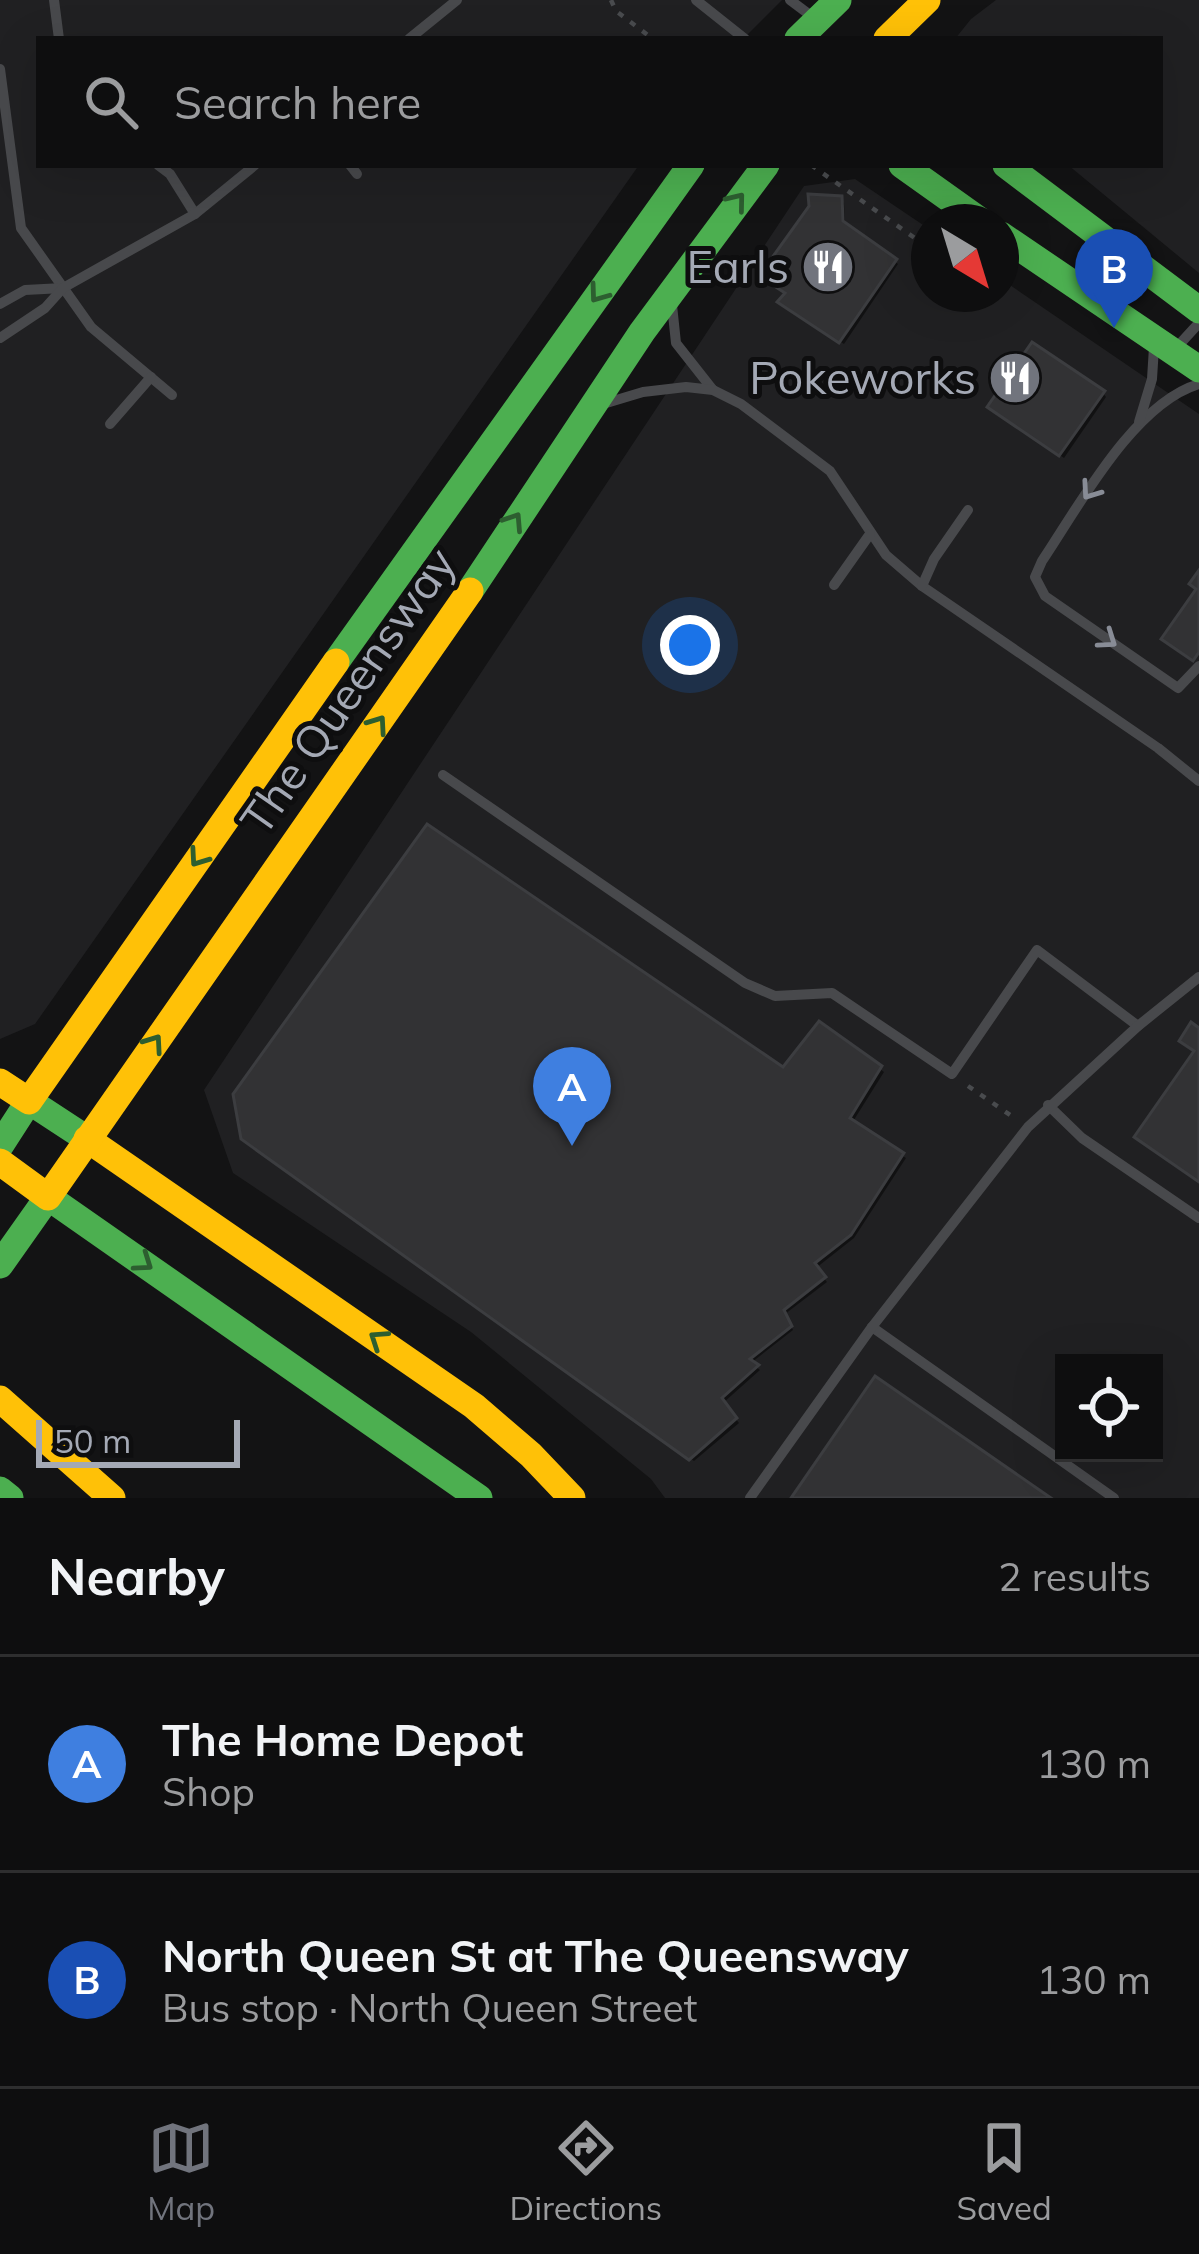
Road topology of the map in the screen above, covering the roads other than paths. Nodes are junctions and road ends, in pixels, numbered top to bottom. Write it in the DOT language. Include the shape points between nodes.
graph roads {
  1 [pos="54,0"];
  2 [pos="457,0"];
  3 [pos="696,0"];
  4 [pos="790,0"];
  5 [pos="838,0"];
  6 [pos="927,0"];
  7 [pos="808,30"];
  8 [pos="425,34"];
  9 [pos="58,36"];
  10 [pos="742,36"];
  11 [pos="890,36"];
  12 [pos="0,69"];
  13 [pos="3,119"];
  14 [pos="162,168"];
  15 [pos="251,168"];
  16 [pos="689,168"];
  17 [pos="764,168"];
  18 [pos="906,168"];
  19 [pos="1010,168"];
  20 [pos="957,204"];
  21 [pos="195,214"];
  22 [pos="1019,247"];
  23 [pos="679,277"];
  24 [pos="63,288"];
  25 [pos="0,304"];
  26 [pos="1199,310"];
  27 [pos="1199,322"];
  28 [pos="0,338"];
  29 [pos="1163,344"];
  30 [pos="1199,368"];
  31 [pos="151,377"];
  32 [pos="1199,384"];
  33 [pos="713,390"];
  34 [pos="172,395"];
  35 [pos="584,413"];
  36 [pos="1138,422"];
  37 [pos="110,424"];
  38 [pos="968,510"];
  39 [pos="870,534"];
  40 [pos="834,585"];
  41 [pos="922,586"];
  42 [pos="1199,666"];
  43 [pos="443,775"];
  44 [pos="1199,781"];
  45 [pos="1199,977"];
  46 [pos="1138,1026"];
  47 [pos="0,1082"];
  48 [pos="29,1101"];
  49 [pos="1048,1106"];
  50 [pos="87,1139"];
  51 [pos="0,1146"];
  52 [pos="0,1162"];
  53 [pos="48,1197"];
  54 [pos="1199,1218"];
  55 [pos="0,1265"];
  56 [pos="872,1328"];
  57 [pos="0,1399"];
  58 [pos="0,1490"];
  59 [pos="10,1498"];
  60 [pos="112,1498"];
  61 [pos="479,1498"];
  62 [pos="572,1498"];
  63 [pos="750,1498"];
  64 [pos="1114,1498"];
  1 -- 9 [label="lane"];
  2 -- 8 [label="lane"];
  3 -- 10 [label="lane"];
  4 -- 7 [label="lane"];
  5 -- 7 [label="main road"];
  6 -- 11 [label="main road"];
  12 -- 13 [label="lane"];
  13 -- 24 [label="lane" via="21,228"];
  14 -- 21 [label="lane"];
  15 -- 21 [label="lane"];
  16 -- 48 [label="main road, The Queensway, one-way"];
  23 -- 17 [label="main road, The Queensway, one-way"];
  18 -- 20 [label="main road"];
  19 -- 26 [label="main road"];
  21 -- 24 [label="lane"];
  22 -- 29 [label="main road"];
  23 -- 33 [label="lane" via="676,343"];
  23 -- 35 [label="main road, The Queensway"];
  24 -- 25 [label="lane" via="25,290"];
  24 -- 28 [label="lane"];
  24 -- 31 [label="lane" via="91,327"];
  27 -- 29 [label="lane"];
  29 -- 30 [label="main road"];
  29 -- 36 [label="lane"];
  31 -- 34 [label="lane"];
  31 -- 37 [label="lane"];
  32 -- 36 [label="lane"];
  33 -- 35 [label="lane" via="643,392"];
  33 -- 39 [label="lane" via="830,471"];
  50 -- 35 [label="main road, The Queensway, one-way" via="451,620"];
  36 -- 42 [label="lane, one-way" via="1035,577 1045,596 1178,688"];
  38 -- 41 [label="lane"];
  39 -- 40 [label="lane"];
  39 -- 41 [label="lane"];
  41 -- 44 [label="lane"];
  43 -- 46 [label="lane" via="745,983 775,996 832,993 952,1074 1037,950"];
  45 -- 46 [label="lane"];
  46 -- 49 [label="lane"];
  47 -- 48 [label="main road"];
  48 -- 50 [label="main road"];
  48 -- 51 [label="main road, The Queensway"];
  49 -- 54 [label="lane"];
  49 -- 56 [label="lane"];
  50 -- 53 [label="main road, The Queensway"];
  62 -- 50 [label="main road, one-way" via="474,1406"];
  52 -- 53 [label="main road"];
  53 -- 55 [label="main road, The Queensway"];
  53 -- 61 [label="main road, one-way"];
  56 -- 63 [label="lane"];
  56 -- 64 [label="lane"];
  57 -- 60 [label="main road"];
  58 -- 59 [label="main road"];
}
